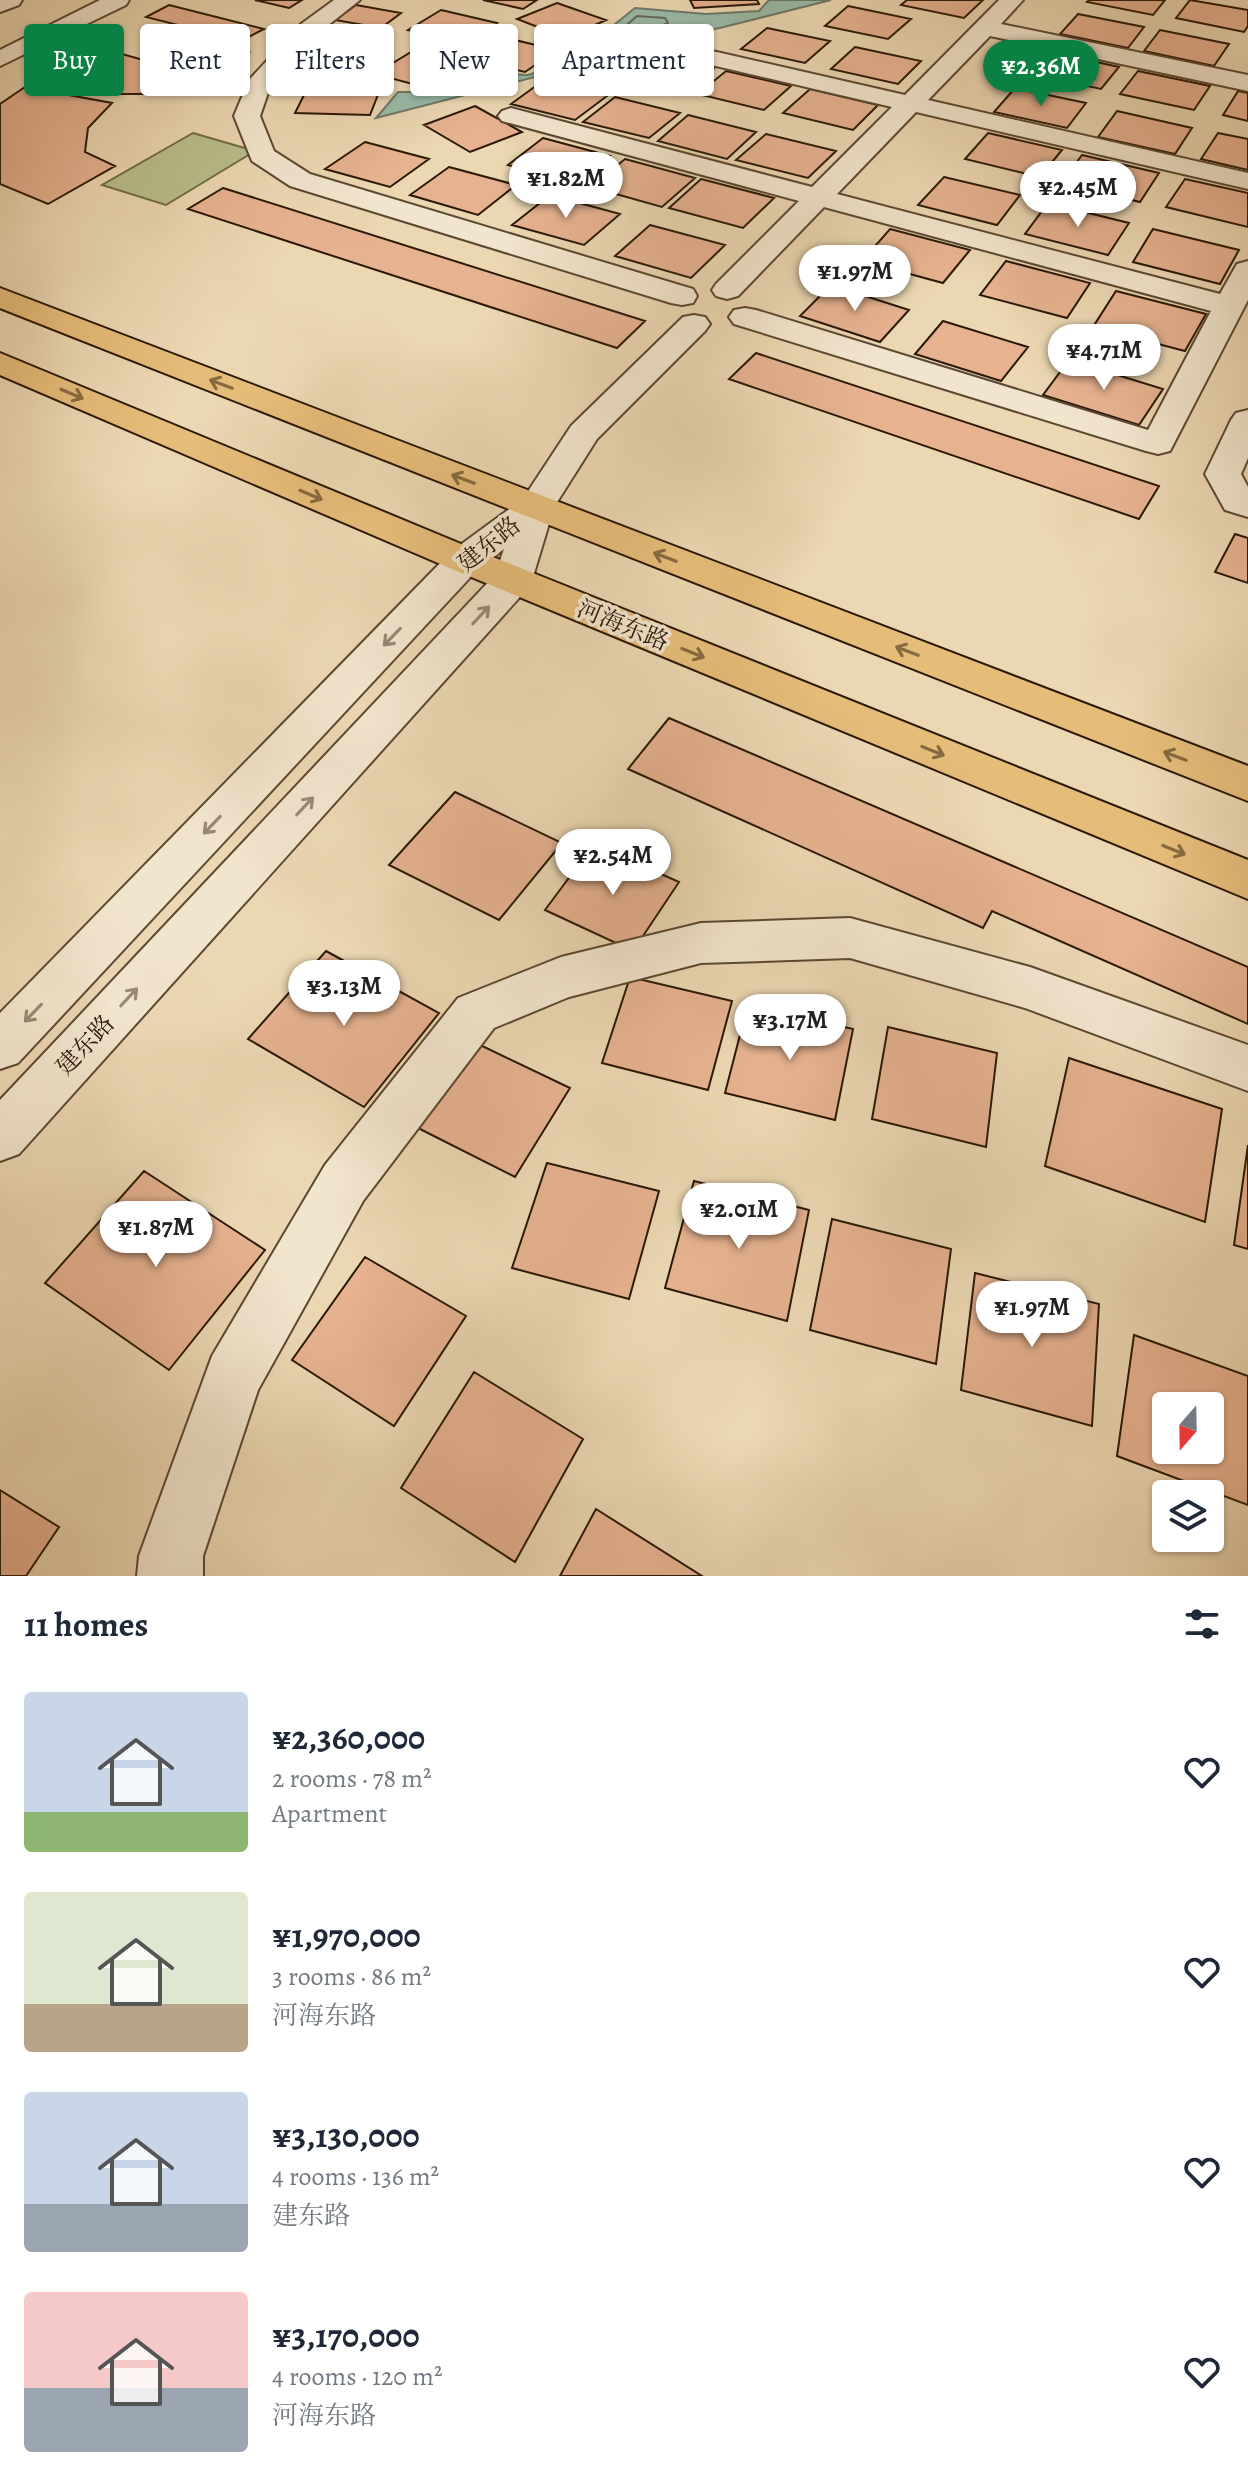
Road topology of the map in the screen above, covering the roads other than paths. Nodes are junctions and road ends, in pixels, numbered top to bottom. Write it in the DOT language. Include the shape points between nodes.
graph roads {
  1 [pos="11,0"];
  2 [pos="77,0"];
  3 [pos="118,0"];
  4 [pos="349,0"];
  5 [pos="1012,0"];
  6 [pos="0,5"];
  7 [pos="984,28"];
  8 [pos="0,37"];
  9 [pos="714,58"];
  10 [pos="0,59"];
  11 [pos="1248,83"];
  12 [pos="910,103"];
  13 [pos="511,116"];
  14 [pos="1248,181"];
  15 [pos="818,197"];
  16 [pos="1248,270"];
  17 [pos="0,297"];
  18 [pos="736,304"];
  19 [pos="1229,306"];
  20 [pos="688,310"];
  21 [pos="0,363"];
  22 [pos="1248,420"];
  23 [pos="1248,506"];
  24 [pos="536,507"];
  25 [pos="465,560"];
  26 [pos="513,580"];
  27 [pos="1248,784"];
  28 [pos="1248,880"];
  29 [pos="0,1047"];
  30 [pos="1248,1068"];
  31 [pos="0,1137"];
  32 [pos="170,1576"];
  1 -- 6 [label="street"];
  2 -- 8 [label="street"];
  3 -- 10 [label="street"];
  4 -- 20 [label="street" via="309,29 258,85 247,116 262,155 300,180"];
  5 -- 7 [label="street"];
  7 -- 11 [label="street"];
  7 -- 12 [label="street"];
  9 -- 12 [label="street"];
  12 -- 14 [label="street"];
  12 -- 15 [label="street"];
  13 -- 15 [label="street"];
  15 -- 18 [label="street"];
  15 -- 19 [label="street"];
  16 -- 19 [label="street"];
  24 -- 17 [label="main road, one-way"];
  18 -- 19 [label="street" via="1158,444"];
  18 -- 20 [label="street" via="728,326"];
  20 -- 24 [label="street" via="583,433"];
  21 -- 25 [label="main road, 河海东路, one-way"];
  22 -- 23 [label="street" via="1223,474 1238,502"];
  24 -- 25 [label="street, 建东路"];
  24 -- 26 [label="street, 建东路"];
  27 -- 24 [label="main road, one-way"];
  25 -- 26 [label="main road, 河海东路"];
  25 -- 29 [label="street, 建东路, one-way"];
  26 -- 28 [label="main road, 河海东路, one-way"];
  31 -- 26 [label="street, 建东路, one-way"];
  30 -- 32 [label="street" via="1030,988 850,938 701,943 561,978 476,1013 344,1183 233,1377 171,1556"];
}
